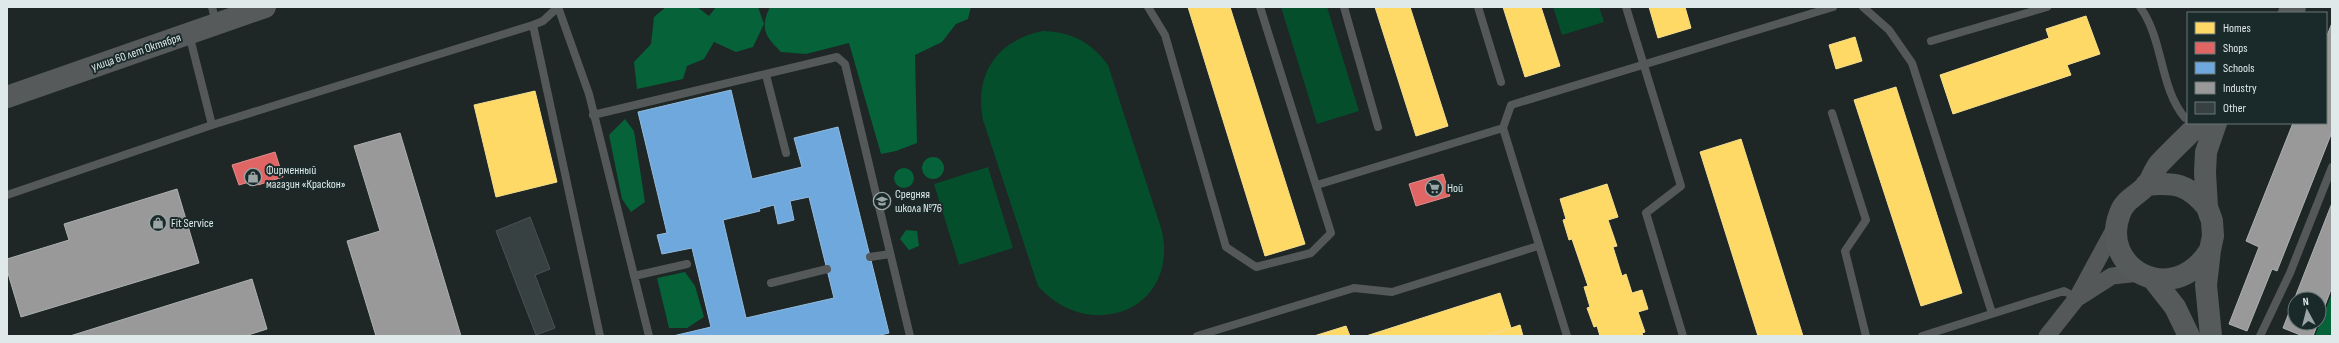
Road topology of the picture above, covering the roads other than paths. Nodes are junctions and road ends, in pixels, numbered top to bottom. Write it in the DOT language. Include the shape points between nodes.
graph roads {
  1 [pos="265,7"];
  2 [pos="558,7"];
  3 [pos="1148,7"];
  4 [pos="1260,7"];
  5 [pos="1344,7"];
  6 [pos="1478,7"];
  7 [pos="1626,7"];
  8 [pos="1833,7"];
  9 [pos="1863,7"];
  10 [pos="2047,7"];
  11 [pos="2140,7"];
  12 [pos="214,15"];
  13 [pos="533,25"];
  14 [pos="188,33"];
  15 [pos="1931,41"];
  16 [pos="1645,64"];
  17 [pos="766,75"];
  18 [pos="1501,82"];
  19 [pos="7,97"];
  20 [pos="1832,113"];
  21 [pos="594,115"];
  22 [pos="2187,117"];
  23 [pos="2199,124"];
  24 [pos="2216,124"];
  25 [pos="212,125"];
  26 [pos="1378,127"];
  27 [pos="1503,128"];
  28 [pos="786,153"];
  29 [pos="2332,167"];
  30 [pos="1317,185"];
  31 [pos="2146,185"];
  32 [pos="7,195"];
  33 [pos="2207,207"];
  34 [pos="2116,226"];
  35 [pos="1538,246"];
  36 [pos="2210,250"];
  37 [pos="890,254"];
  38 [pos="870,257"];
  39 [pos="687,264"];
  40 [pos="827,269"];
  41 [pos="634,276"];
  42 [pos="2147,276"];
  43 [pos="771,283"];
  44 [pos="2077,298"];
  45 [pos="1992,313"];
  46 [pos="600,336"];
  47 [pos="649,336"];
  48 [pos="910,336"];
  49 [pos="1197,336"];
  50 [pos="1568,336"];
  51 [pos="1683,336"];
  52 [pos="1866,336"];
  53 [pos="1922,336"];
  54 [pos="2047,336"];
  55 [pos="2189,336"];
  56 [pos="2211,336"];
  57 [pos="2260,336"];
  1 -- 12 [label="main road, улица 60 лет Октября"];
  2 -- 13 [label="lane" via="544,21"];
  2 -- 21 [label="lane"];
  3 -- 30 [label="lane" via="1165,35 1226,248 1256,267 1311,253 1331,233"];
  4 -- 30 [label="lane"];
  5 -- 26 [label="lane"];
  6 -- 18 [label="lane"];
  7 -- 16 [label="lane"];
  8 -- 16 [label="lane"];
  9 -- 45 [label="lane" via="1889,30 1912,63"];
  10 -- 15 [label="lane"];
  11 -- 22 [label="lane" via="2150,19 2174,106"];
  12 -- 14 [label="main road, улица 60 лет Октября"];
  13 -- 25 [label="lane"];
  13 -- 46 [label="lane"];
  14 -- 19 [label="main road, улица 60 лет Октября"];
  14 -- 25 [label="lane"];
  16 -- 27 [label="lane" via="1511,105"];
  16 -- 51 [label="lane" via="1681,186 1646,213"];
  17 -- 21 [label="lane"];
  17 -- 28 [label="lane"];
  17 -- 37 [label="lane" via="837,57 845,64"];
  20 -- 52 [label="lane" via="1866,220 1845,251"];
  21 -- 41 [label="lane"];
  23 -- 31 [label="main road" via="2158,165"];
  24 -- 33 [label="main road" via="2206,152"];
  25 -- 32 [label="lane"];
  27 -- 30 [label="lane"];
  27 -- 35 [label="lane"];
  29 -- 57 [label="lane" via="2290,274"];
  31 -- 33 [label="main road" via="2168,182 2184,186 2197,195"];
  31 -- 34 [label="main road" via="2128,200 2120,212"];
  33 -- 36 [label="main road" via="2212,221 2213,236"];
  34 -- 42 [label="main road" via="2121,254 2130,265"];
  34 -- 44 [label="street"];
  35 -- 49 [label="lane" via="1392,292 1354,288"];
  35 -- 50 [label="lane"];
  36 -- 42 [label="main road" via="2192,271 2180,277 2167,280"];
  36 -- 56 [label="main road" via="2206,285"];
  37 -- 38 [label="lane"];
  37 -- 48 [label="lane"];
  39 -- 41 [label="lane"];
  40 -- 43 [label="lane"];
  41 -- 47 [label="lane"];
  42 -- 44 [label="street" via="2112,276"];
  42 -- 55 [label="main road" via="2175,307"];
  44 -- 45 [label="lane" via="2064,291"];
  44 -- 54 [label="street"];
  45 -- 53 [label="lane"];
}
